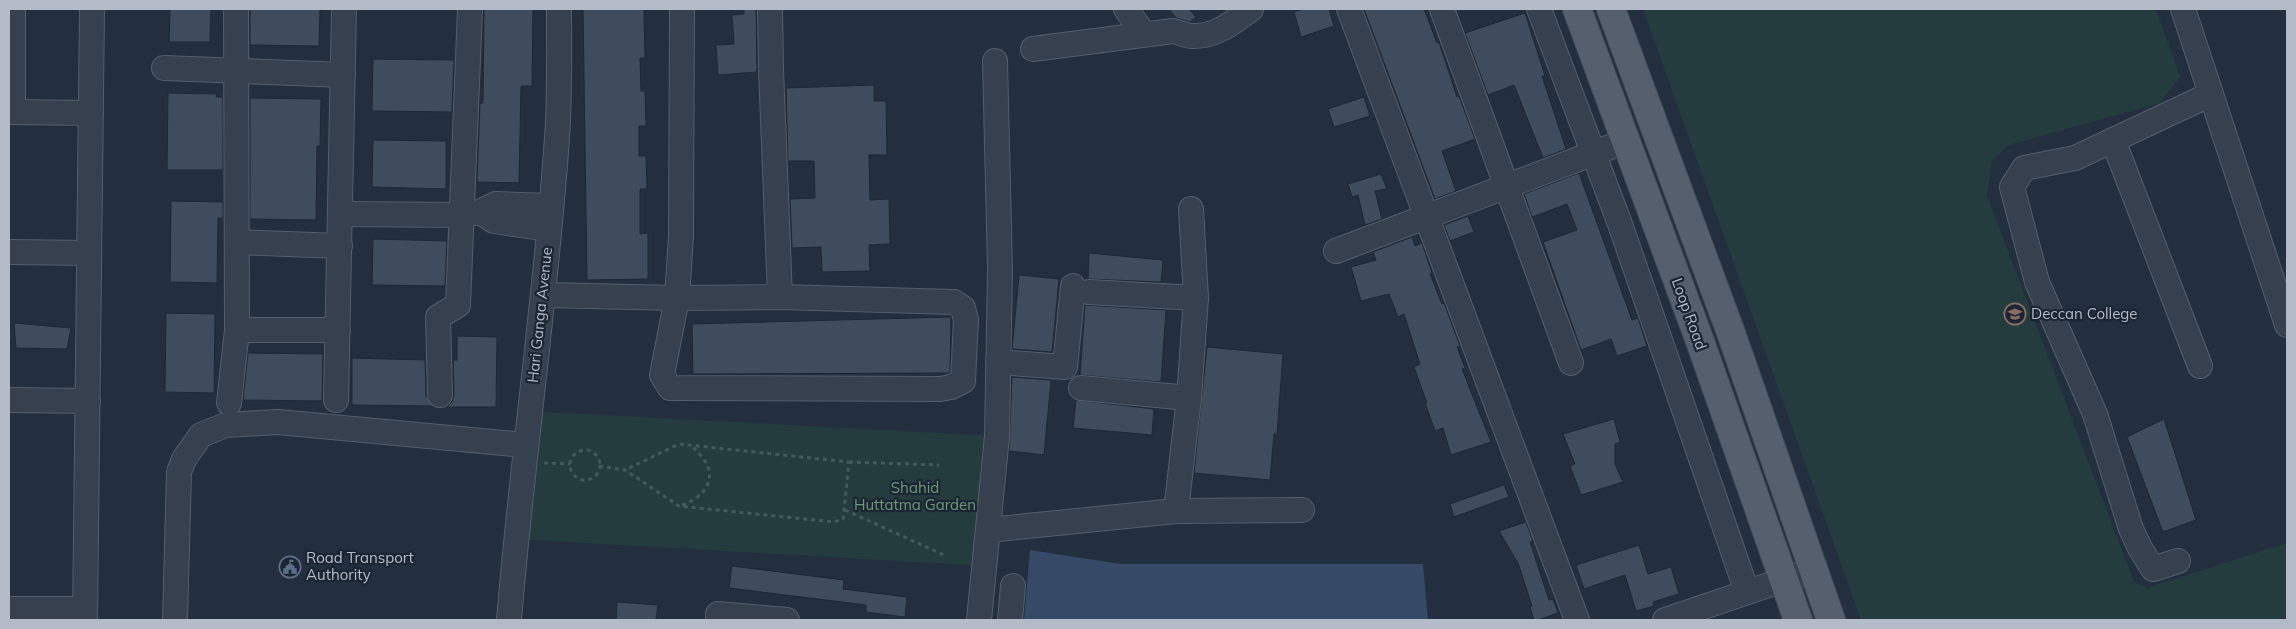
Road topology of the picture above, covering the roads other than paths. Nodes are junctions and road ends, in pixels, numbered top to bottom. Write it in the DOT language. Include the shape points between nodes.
graph roads {
  1 [pos="13,9"];
  2 [pos="92,9"];
  3 [pos="236,9"];
  4 [pos="344,9"];
  5 [pos="470,9"];
  6 [pos="559,9"];
  7 [pos="682,9"];
  8 [pos="770,9"];
  9 [pos="1126,9"];
  10 [pos="1251,9"];
  11 [pos="1349,9"];
  12 [pos="1442,9"];
  13 [pos="1539,9"];
  14 [pos="1577,9"];
  15 [pos="1610,9"];
  16 [pos="2182,9"];
  17 [pos="1144,34"];
  18 [pos="1033,49"];
  19 [pos="995,61"];
  20 [pos="164,68"];
  21 [pos="236,71"];
  22 [pos="342,75"];
  23 [pos="2211,94"];
  24 [pos="11,112"];
  25 [pos="91,114"];
  26 [pos="2113,140"];
  27 [pos="1626,141"];
  28 [pos="1593,154"];
  29 [pos="1507,187"];
  30 [pos="1191,209"];
  31 [pos="340,214"];
  32 [pos="471,214"];
  33 [pos="1427,216"];
  34 [pos="550,217"];
  35 [pos="237,242"];
  36 [pos="340,246"];
  37 [pos="1336,251"];
  38 [pos="9,252"];
  39 [pos="89,253"];
  40 [pos="544,295"];
  41 [pos="780,297"];
  42 [pos="677,298"];
  43 [pos="1196,298"];
  44 [pos="2287,325"];
  45 [pos="236,330"];
  46 [pos="338,330"];
  47 [pos="998,362"];
  48 [pos="1571,363"];
  49 [pos="2200,366"];
  50 [pos="1082,388"];
  51 [pos="440,396"];
  52 [pos="1190,398"];
  53 [pos="9,400"];
  54 [pos="336,400"];
  55 [pos="88,401"];
  56 [pos="229,403"];
  57 [pos="525,445"];
  58 [pos="1302,510"];
  59 [pos="1176,511"];
  60 [pos="988,530"];
  61 [pos="2178,561"];
  62 [pos="1814,570"];
  63 [pos="1783,579"];
  64 [pos="1012,586"];
  65 [pos="1747,592"];
  66 [pos="9,609"];
  67 [pos="85,615"];
  68 [pos="175,620"];
  69 [pos="509,620"];
  70 [pos="718,620"];
  71 [pos="787,620"];
  72 [pos="979,620"];
  73 [pos="1010,620"];
  74 [pos="1577,620"];
  75 [pos="1665,620"];
  76 [pos="1798,620"];
  77 [pos="1831,620"];
  1 -- 24 [label="street"];
  2 -- 25 [label="street"];
  3 -- 21 [label="street"];
  4 -- 22 [label="street"];
  5 -- 32 [label="street"];
  6 -- 34 [label="street, Hari Ganga Avenue" via="558,136"];
  7 -- 42 [label="street" via="681,236"];
  8 -- 41 [label="street"];
  9 -- 17 [label="street"];
  10 -- 17 [label="street" via="1230,25 1210,34 1192,36 1173,30"];
  11 -- 33 [label="street"];
  12 -- 29 [label="street"];
  13 -- 28 [label="street"];
  14 -- 27 [label="main road, Loop Road"];
  15 -- 62 [label="main road" via="1731,334"];
  16 -- 23 [label="street"];
  17 -- 18 [label="street"];
  19 -- 47 [label="street" via="1000,270"];
  20 -- 21 [label="street"];
  21 -- 22 [label="street"];
  21 -- 35 [label="street"];
  22 -- 31 [label="street"];
  23 -- 26 [label="street"];
  23 -- 44 [label="street"];
  24 -- 25 [label="street"];
  25 -- 39 [label="street"];
  26 -- 49 [label="street"];
  26 -- 61 [label="street" via="2075,158 2024,168 2012,187 2037,282 2096,414 2131,529 2153,569"];
  27 -- 28 [label="street"];
  27 -- 63 [label="main road, Loop Road"];
  28 -- 29 [label="street"];
  28 -- 65 [label="street"];
  29 -- 33 [label="street"];
  29 -- 48 [label="street"];
  30 -- 43 [label="street"];
  31 -- 32 [label="street"];
  31 -- 36 [label="street"];
  32 -- 34 [label="street" via="496,204"];
  32 -- 51 [label="street" via="458,305 438,317"];
  33 -- 37 [label="street"];
  33 -- 74 [label="street"];
  34 -- 40 [label="street, Hari Ganga Avenue"];
  35 -- 36 [label="street"];
  35 -- 45 [label="street"];
  36 -- 46 [label="street"];
  38 -- 39 [label="street"];
  39 -- 55 [label="street"];
  40 -- 42 [label="street"];
  40 -- 57 [label="street, Hari Ganga Avenue"];
  41 -- 42 [label="street"];
  41 -- 42 [label="street" via="954,302 964,308 966,320 963,381 940,389 670,388 662,375"];
  43 -- 47 [label="street" via="1081,289 1065,366"];
  43 -- 52 [label="street"];
  45 -- 46 [label="street"];
  45 -- 56 [label="street"];
  46 -- 54 [label="street"];
  47 -- 60 [label="street" via="997,436"];
  50 -- 52 [label="street"];
  52 -- 59 [label="street"];
  53 -- 55 [label="street"];
  55 -- 67 [label="street"];
  57 -- 68 [label="street" via="278,422 226,425 201,436 184,459 179,472"];
  57 -- 69 [label="street, Hari Ganga Avenue"];
  58 -- 59 [label="street"];
  59 -- 60 [label="street"];
  60 -- 72 [label="street"];
  62 -- 63 [label="street"];
  62 -- 77 [label="main road"];
  63 -- 65 [label="street"];
  63 -- 76 [label="main road, Loop Road"];
  64 -- 73 [label="street"];
  65 -- 75 [label="street"];
  66 -- 67 [label="street"];
  70 -- 71 [label="street" via="718,614"];
}
